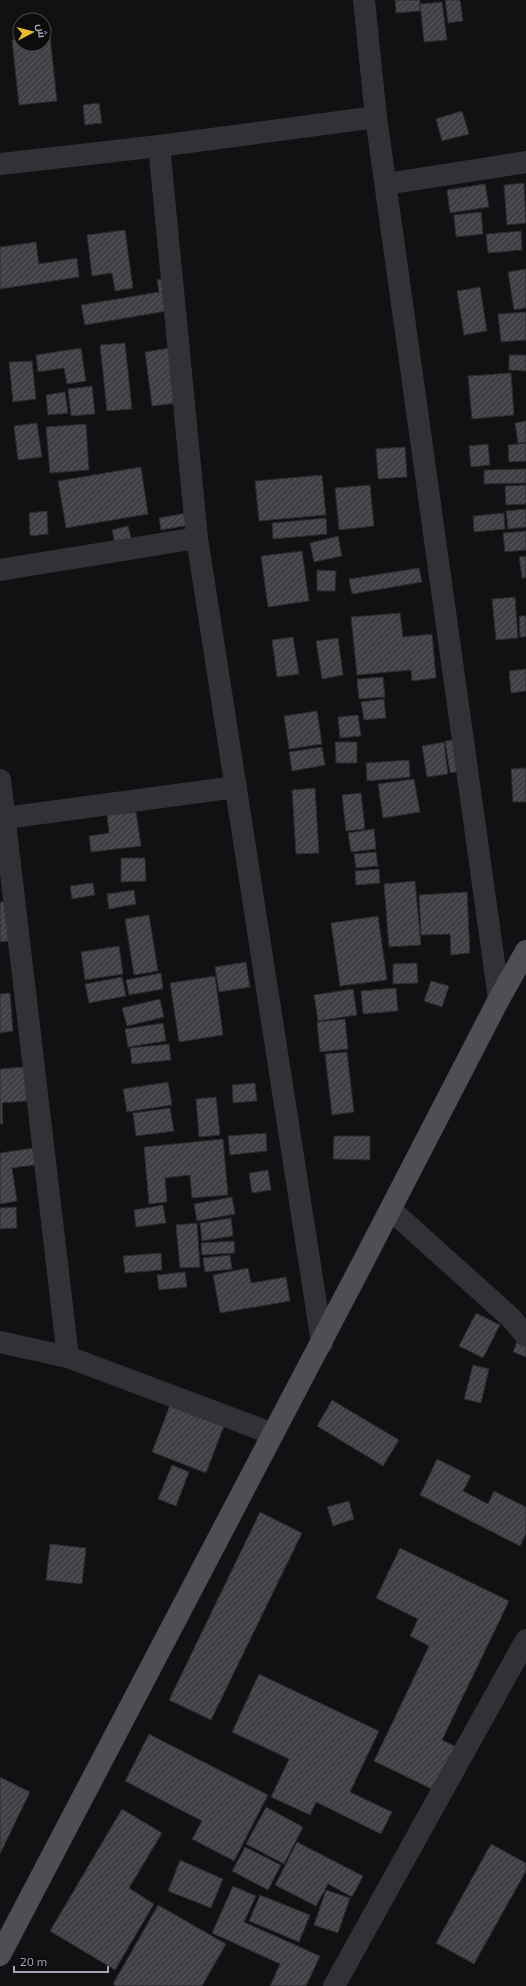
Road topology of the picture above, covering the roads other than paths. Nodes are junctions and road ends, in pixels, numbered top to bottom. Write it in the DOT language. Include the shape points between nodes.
graph roads {
  1 [pos="364,0"];
  2 [pos="376,117"];
  3 [pos="159,146"];
  4 [pos="526,162"];
  5 [pos="0,164"];
  6 [pos="386,184"];
  7 [pos="197,538"];
  8 [pos="0,570"];
  9 [pos="0,780"];
  10 [pos="236,787"];
  11 [pos="5,818"];
  12 [pos="526,951"];
  13 [pos="499,999"];
  14 [pos="390,1210"];
  15 [pos="526,1336"];
  16 [pos="0,1342"];
  17 [pos="322,1343"];
  18 [pos="68,1357"];
  19 [pos="274,1434"];
  20 [pos="526,1640"];
  21 [pos="0,1956"];
  22 [pos="334,1986"];
  1 -- 2 [label="street"];
  2 -- 3 [label="street"];
  2 -- 6 [label="street"];
  3 -- 5 [label="street"];
  3 -- 7 [label="street"];
  4 -- 6 [label="street"];
  6 -- 13 [label="street"];
  7 -- 8 [label="street"];
  7 -- 10 [label="street"];
  9 -- 11 [label="street"];
  10 -- 11 [label="street"];
  10 -- 17 [label="street"];
  11 -- 18 [label="street"];
  12 -- 13 [label="main road"];
  13 -- 14 [label="main road"];
  14 -- 15 [label="street" via="511,1318"];
  14 -- 17 [label="main road"];
  16 -- 18 [label="street"];
  17 -- 19 [label="main road"];
  18 -- 19 [label="street"];
  19 -- 21 [label="main road"];
  20 -- 22 [label="street"];
}
